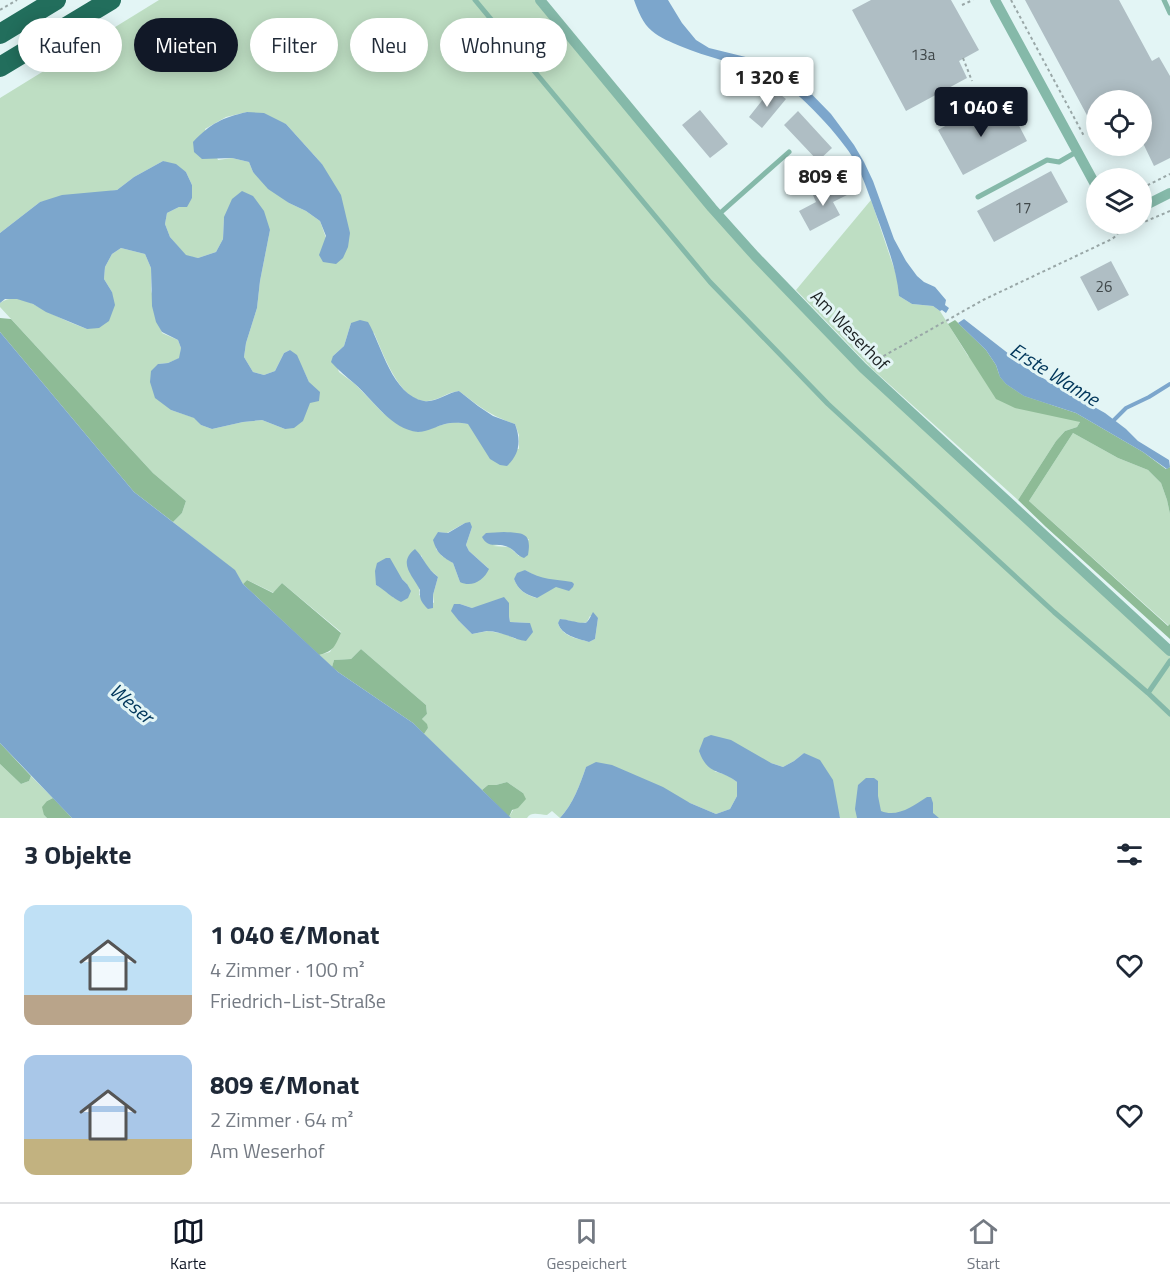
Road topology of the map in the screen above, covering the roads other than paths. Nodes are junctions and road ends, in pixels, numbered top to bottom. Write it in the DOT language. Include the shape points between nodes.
graph roads {
  1 [pos="56,0"];
  2 [pos="111,0"];
  3 [pos="475,0"];
  4 [pos="540,0"];
  5 [pos="995,0"];
  6 [pos="1164,0"];
  7 [pos="1170,14"];
  8 [pos="0,34"];
  9 [pos="0,67"];
  10 [pos="1078,151"];
  11 [pos="789,152"];
  12 [pos="1087,168"];
  13 [pos="1170,193"];
  14 [pos="978,197"];
  15 [pos="1152,202"];
  16 [pos="718,215"];
  17 [pos="1170,651"];
  18 [pos="1170,661"];
  19 [pos="1148,693"];
  20 [pos="1170,714"];
  1 -- 8 [label="highway"];
  2 -- 9 [label="highway"];
  3 -- 19 [label="lane" via="710,282 828,404 1037,597"];
  4 -- 16 [label="street, Am Weserhof"];
  5 -- 10 [label="street"];
  6 -- 7 [label="lane"];
  10 -- 12 [label="street"];
  10 -- 14 [label="lane" via="1059,162 1047,160"];
  11 -- 16 [label="lane"];
  13 -- 15 [label="street"];
  16 -- 17 [label="street, Am Weserhof" via="863,368"];
  18 -- 19 [label="lane"];
  19 -- 20 [label="lane"];
}
